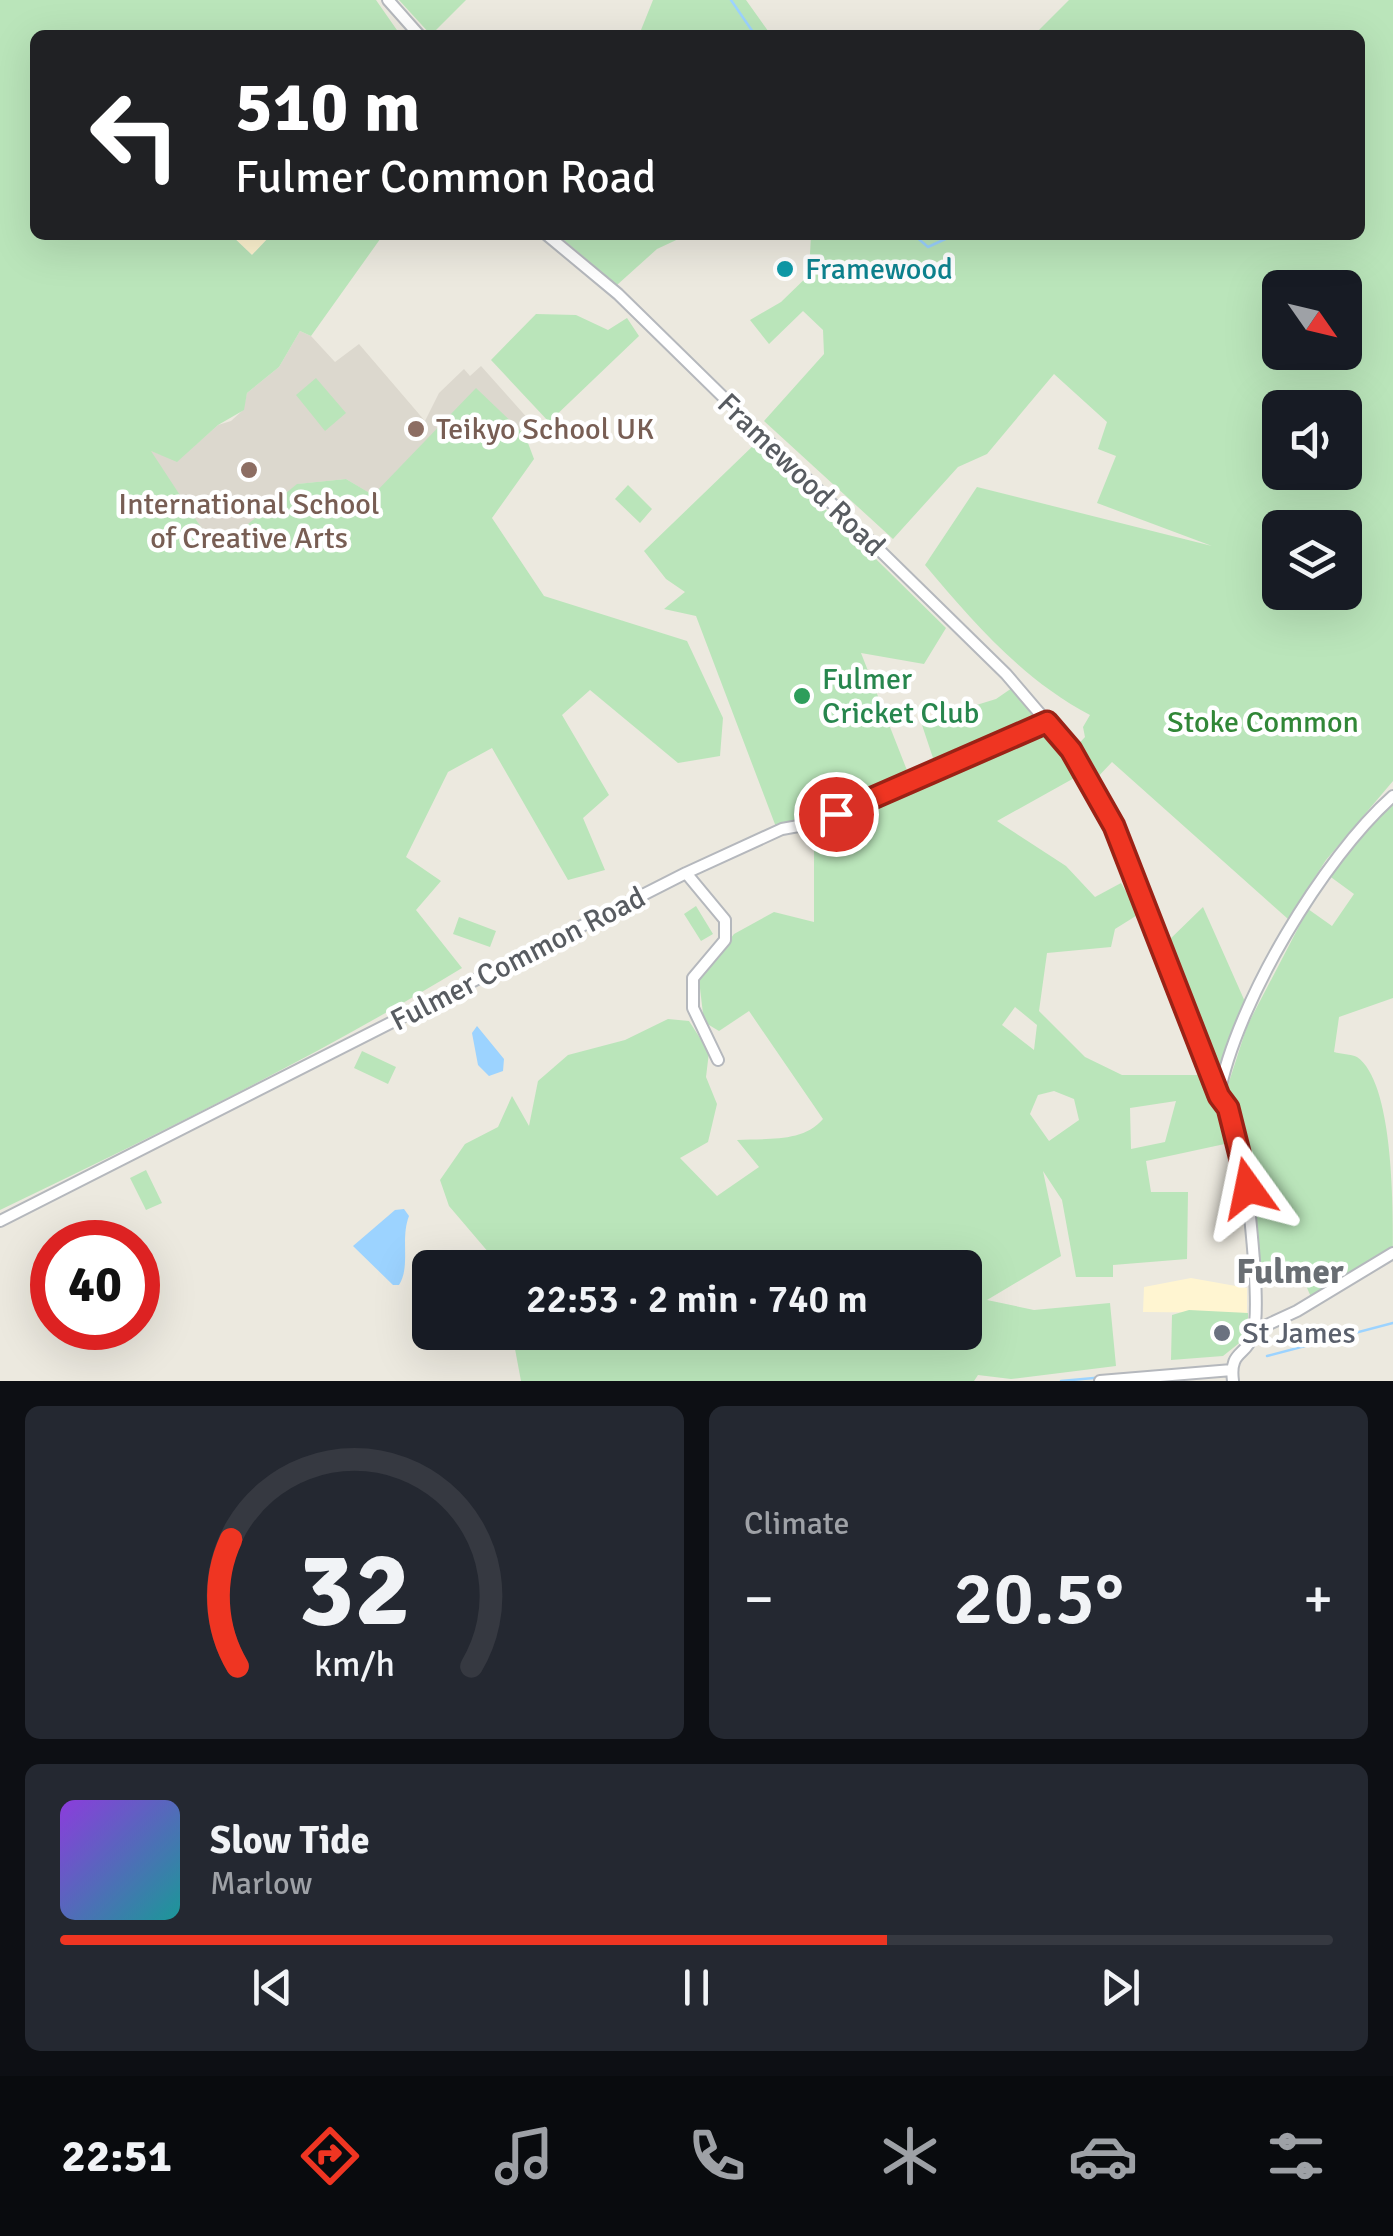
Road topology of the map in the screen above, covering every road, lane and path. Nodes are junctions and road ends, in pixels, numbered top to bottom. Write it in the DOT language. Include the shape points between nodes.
graph roads {
  1 [pos="388,0"];
  2 [pos="415,30"];
  3 [pos="553,240"];
  4 [pos="1047,722"];
  5 [pos="1393,796"];
  6 [pos="686,873"];
  7 [pos="718,1060"];
  8 [pos="1219,1096"];
  9 [pos="0,1221"];
  10 [pos="1393,1254"];
  11 [pos="1254,1331"];
  12 [pos="1232,1375"];
  13 [pos="1100,1381"];
  1 -- 2 [label="street"];
  3 -- 4 [label="street, Framewood Road" via="618,294 1006,674"];
  4 -- 6 [label="street, Fulmer Common Road"];
  4 -- 8 [label="street, Framewood Road" via="1071,750 1114,826"];
  5 -- 8 [label="street" via="1315,884 1254,998"];
  6 -- 7 [label="street" via="725,920 725,940 693,978 692,1008"];
  6 -- 9 [label="street, Fulmer Common Road"];
  8 -- 11 [label="street, Framewood Road" via="1237,1136 1248,1188"];
  10 -- 11 [label="street"];
  11 -- 12 [label="street" via="1236,1354"];
  12 -- 13 [label="street"];
}
